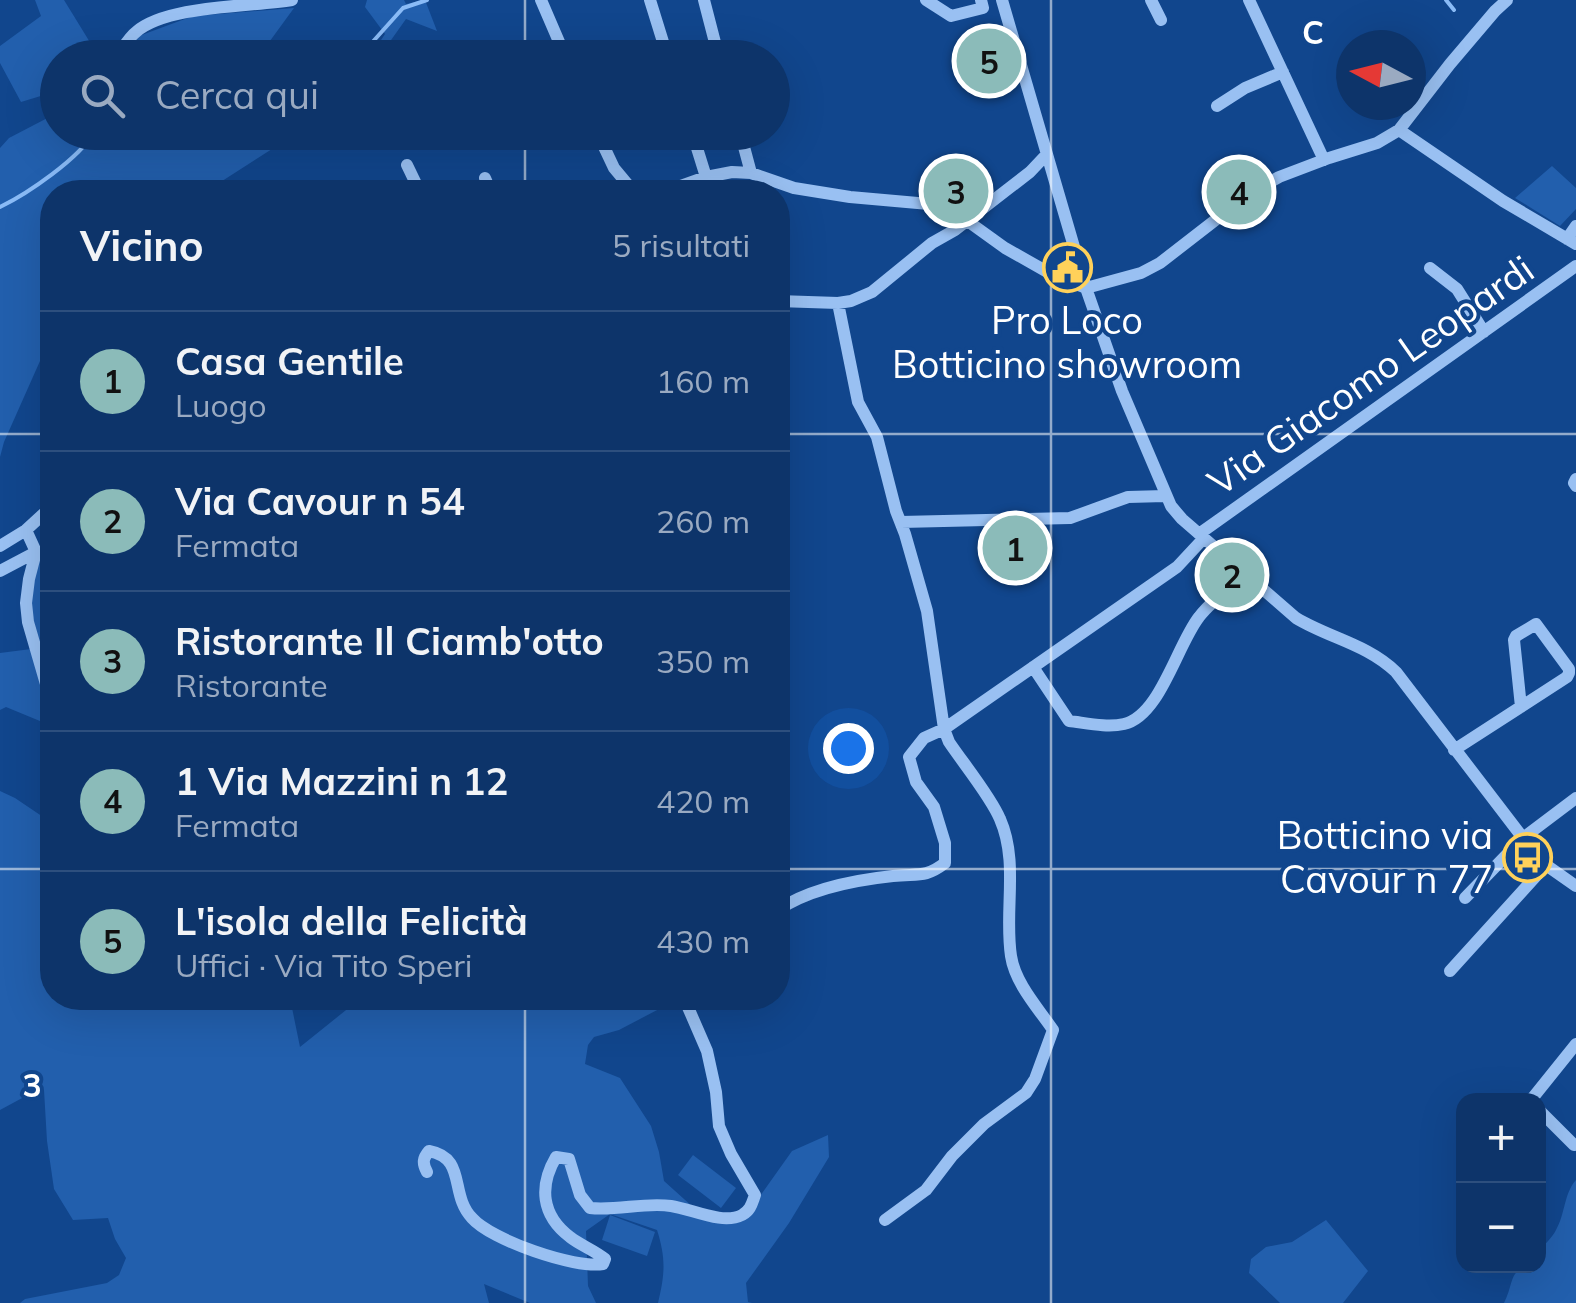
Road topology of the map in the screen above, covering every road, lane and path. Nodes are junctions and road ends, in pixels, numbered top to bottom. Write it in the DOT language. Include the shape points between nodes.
graph roads {
  1 [pos="292,0"];
  2 [pos="541,0"];
  3 [pos="650,0"];
  4 [pos="704,0"];
  5 [pos="926,0"];
  6 [pos="981,0"];
  7 [pos="1002,0"];
  8 [pos="1151,0"];
  9 [pos="1248,0"];
  10 [pos="1507,0"];
  11 [pos="215,4"];
  12 [pos="1162,20"];
  13 [pos="130,40"];
  14 [pos="558,40"];
  15 [pos="662,40"];
  16 [pos="714,40"];
  17 [pos="1283,72"];
  18 [pos="1217,106"];
  19 [pos="1399,130"];
  20 [pos="606,150"];
  21 [pos="698,150"];
  22 [pos="745,150"];
  23 [pos="1046,154"];
  24 [pos="1324,160"];
  25 [pos="407,165"];
  26 [pos="751,174"];
  27 [pos="706,177"];
  28 [pos="414,180"];
  29 [pos="621,180"];
  30 [pos="698,180"];
  31 [pos="769,180"];
  32 [pos="790,187"];
  33 [pos="967,219"];
  34 [pos="1576,226"];
  35 [pos="1571,241"];
  36 [pos="1576,266"];
  37 [pos="1430,268"];
  38 [pos="1086,288"];
  39 [pos="790,301"];
  40 [pos="838,303"];
  41 [pos="1484,332"];
  42 [pos="1165,496"];
  43 [pos="40,517"];
  44 [pos="901,522"];
  45 [pos="26,530"];
  46 [pos="1201,536"];
  47 [pos="0,546"];
  48 [pos="36,552"];
  49 [pos="0,571"];
  50 [pos="1246,575"];
  51 [pos="40,663"];
  52 [pos="1033,667"];
  53 [pos="1521,707"];
  54 [pos="944,729"];
  55 [pos="1454,750"];
  56 [pos="1576,798"];
  57 [pos="1523,838"];
  58 [pos="1546,865"];
  59 [pos="1576,886"];
  60 [pos="1464,898"];
  61 [pos="790,902"];
  62 [pos="1450,970"];
  63 [pos="689,1010"];
  64 [pos="1576,1044"];
  65 [pos="1537,1093"];
  66 [pos="1546,1117"];
  67 [pos="1574,1145"];
  68 [pos="426,1172"];
  69 [pos="885,1220"];
  1 -- 11 [label="street"];
  2 -- 14 [label="street"];
  3 -- 15 [label="street"];
  4 -- 16 [label="street"];
  5 -- 6 [label="street" via="950,16 982,8"];
  7 -- 23 [label="street"];
  8 -- 12 [label="street"];
  9 -- 17 [label="street"];
  10 -- 19 [label="street"];
  11 -- 13 [label="street" via="163,18"];
  17 -- 18 [label="street"];
  17 -- 24 [label="street"];
  19 -- 24 [label="street"];
  19 -- 35 [label="street"];
  20 -- 29 [label="street"];
  21 -- 27 [label="street"];
  22 -- 26 [label="street"];
  23 -- 33 [label="street"];
  23 -- 38 [label="street"];
  24 -- 38 [label="street" via="1248,194 1160,262"];
  25 -- 28 [label="street"];
  26 -- 27 [label="street"];
  26 -- 31 [label="street"];
  27 -- 30 [label="street"];
  32 -- 33 [label="street" via="929,204"];
  33 -- 38 [label="street" via="1005,248"];
  33 -- 40 [label="street" via="872,292"];
  34 -- 35 [label="street"];
  36 -- 41 [label="street, Via Giacomo Leopardi"];
  37 -- 41 [label="street" via="1457,289"];
  38 -- 42 [label="street"];
  39 -- 40 [label="street"];
  40 -- 44 [label="street" via="858,402 877,437"];
  41 -- 46 [label="street, Via Giacomo Leopardi"];
  42 -- 44 [label="street" via="1128,497 1070,518"];
  42 -- 46 [label="street"];
  43 -- 45 [label="street"];
  44 -- 54 [label="street" via="927,610"];
  45 -- 47 [label="street"];
  45 -- 48 [label="street"];
  46 -- 50 [label="street"];
  46 -- 52 [label="street, Via Giacomo Leopardi" via="1178,566"];
  48 -- 49 [label="street"];
  48 -- 51 [label="street" via="28,622"];
  50 -- 52 [label="street" via="1200,616 1145,712 1126,724 1069,721"];
  50 -- 55 [label="street" via="1296,618 1385,661"];
  52 -- 54 [label="street, Via Giacomo Leopardi"];
  53 -- 53 [label="street" via="1570,673 1536,624 1514,640"];
  53 -- 55 [label="street"];
  54 -- 61 [label="street, Via Giacomo Leopardi" via="924,738 909,757 934,807 945,863 932,874 834,887"];
  54 -- 69 [label="street" via="1000,816 1010,862 1011,958 1053,1030 1026,1092 984,1124 926,1190"];
  55 -- 57 [label="street"];
  56 -- 57 [label="street"];
  57 -- 58 [label="street"];
  57 -- 60 [label="street"];
  58 -- 59 [label="street"];
  58 -- 62 [label="street"];
  63 -- 68 [label="street" via="707,1050 719,1126 754,1195 740,1217 670,1206 590,1208 569,1159 556,1157 545,1176 546,1201 555,1224 605,1259 590,1266 485,1230 462,1205 453,1162 441,1154 429,1151 424,1157"];
  64 -- 65 [label="street"];
  66 -- 67 [label="street"];
}
